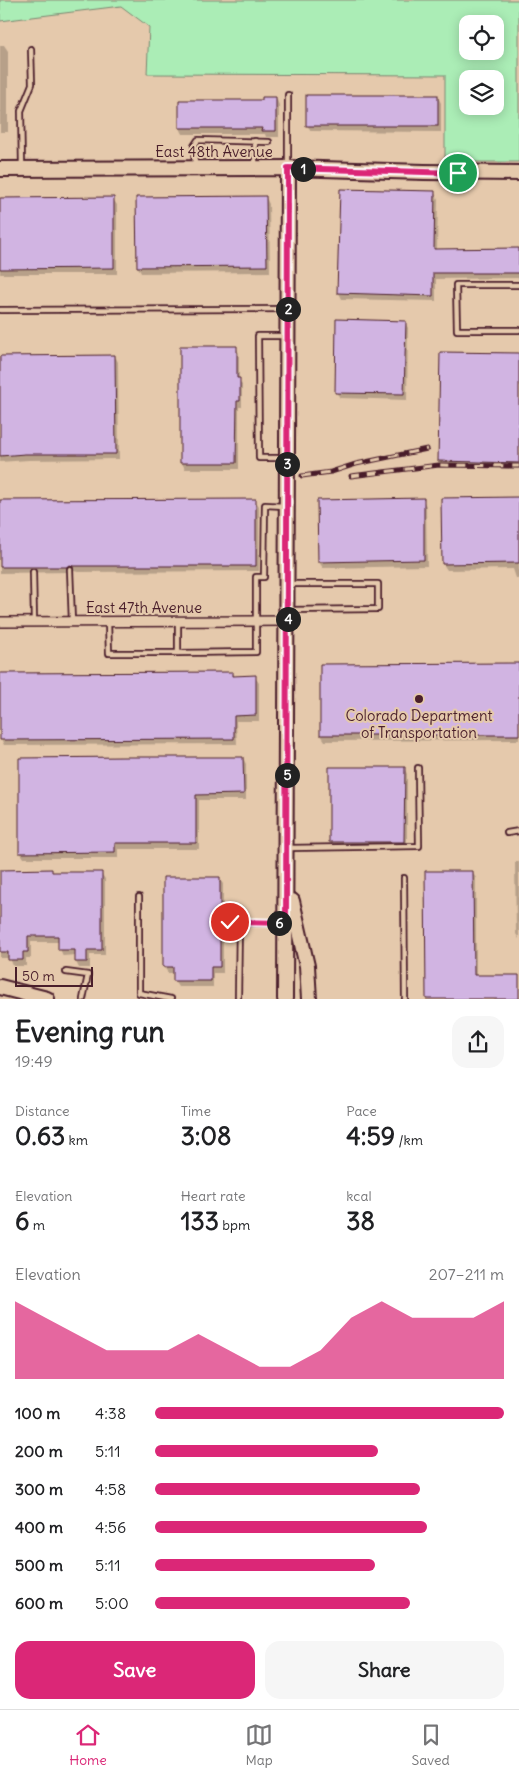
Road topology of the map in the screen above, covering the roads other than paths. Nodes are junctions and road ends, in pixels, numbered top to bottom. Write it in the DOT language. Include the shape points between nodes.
graph roads {
  1 [pos="31,49"];
  2 [pos="288,95"];
  3 [pos="255,141"];
  4 [pos="269,142"];
  5 [pos="256,168"];
  6 [pos="288,168"];
  7 [pos="22,169"];
  8 [pos="195,169"];
  9 [pos="0,170"];
  10 [pos="519,173"];
  11 [pos="519,285"];
  12 [pos="288,309"];
  13 [pos="0,310"];
  14 [pos="519,330"];
  15 [pos="288,336"];
  16 [pos="287,458"];
  17 [pos="287,506"];
  18 [pos="70,570"];
  19 [pos="33,572"];
  20 [pos="288,584"];
  21 [pos="288,615"];
  22 [pos="178,621"];
  23 [pos="256,621"];
  24 [pos="0,622"];
  25 [pos="34,622"];
  26 [pos="72,622"];
  27 [pos="108,622"];
  28 [pos="178,653"];
  29 [pos="418,768"];
  30 [pos="519,831"];
  31 [pos="507,833"];
  32 [pos="286,848"];
  33 [pos="286,878"];
  34 [pos="404,878"];
  35 [pos="139,897"];
  36 [pos="230,922"];
  37 [pos="239,922"];
  38 [pos="286,923"];
  39 [pos="66,972"];
  40 [pos="0,987"];
  41 [pos="47,999"];
  42 [pos="83,999"];
  43 [pos="171,999"];
  44 [pos="238,999"];
  45 [pos="286,999"];
  46 [pos="310,999"];
  47 [pos="405,999"];
  1 -- 7 [label="lane" via="32,84 21,111"];
  2 -- 6 [label="lane"];
  3 -- 4 [label="lane"];
  3 -- 5 [label="lane"];
  3 -- 8 [label="lane" via="198,140 194,146"];
  5 -- 6 [label="street, East 48th Avenue"];
  5 -- 8 [label="street, East 48th Avenue"];
  6 -- 10 [label="street, East 48th Avenue"];
  6 -- 12 [label="street"];
  7 -- 8 [label="street, East 48th Avenue"];
  7 -- 9 [label="street, East 48th Avenue"];
  11 -- 14 [label="lane" via="456,285 457,330"];
  12 -- 13 [label="lane"];
  12 -- 15 [label="street"];
  15 -- 16 [label="street"];
  15 -- 16 [label="lane" via="258,336 259,458"];
  16 -- 17 [label="street"];
  17 -- 20 [label="street"];
  17 -- 23 [label="lane" via="265,505 264,577 256,577"];
  18 -- 26 [label="lane"];
  19 -- 25 [label="lane"];
  20 -- 21 [label="street"];
  20 -- 21 [label="lane" via="378,584 378,609"];
  21 -- 23 [label="street, East 47th Avenue"];
  21 -- 32 [label="street"];
  22 -- 23 [label="street, East 47th Avenue"];
  22 -- 27 [label="street, East 47th Avenue"];
  22 -- 28 [label="lane"];
  23 -- 28 [label="lane" via="256,652"];
  24 -- 25 [label="street, East 47th Avenue"];
  25 -- 26 [label="street, East 47th Avenue"];
  26 -- 27 [label="street, East 47th Avenue"];
  27 -- 28 [label="lane" via="109,653"];
  29 -- 32 [label="lane" via="419,846"];
  30 -- 31 [label="lane"];
  32 -- 33 [label="street"];
  33 -- 38 [label="street"];
  33 -- 46 [label="street" via="307,966"];
  34 -- 47 [label="lane"];
  35 -- 43 [label="lane" via="140,993"];
  36 -- 37 [label="lane"];
  37 -- 38 [label="lane"];
  37 -- 44 [label="lane"];
  38 -- 45 [label="street"];
  39 -- 42 [label="lane" via="88,975"];
  40 -- 41 [label="street"];
}
